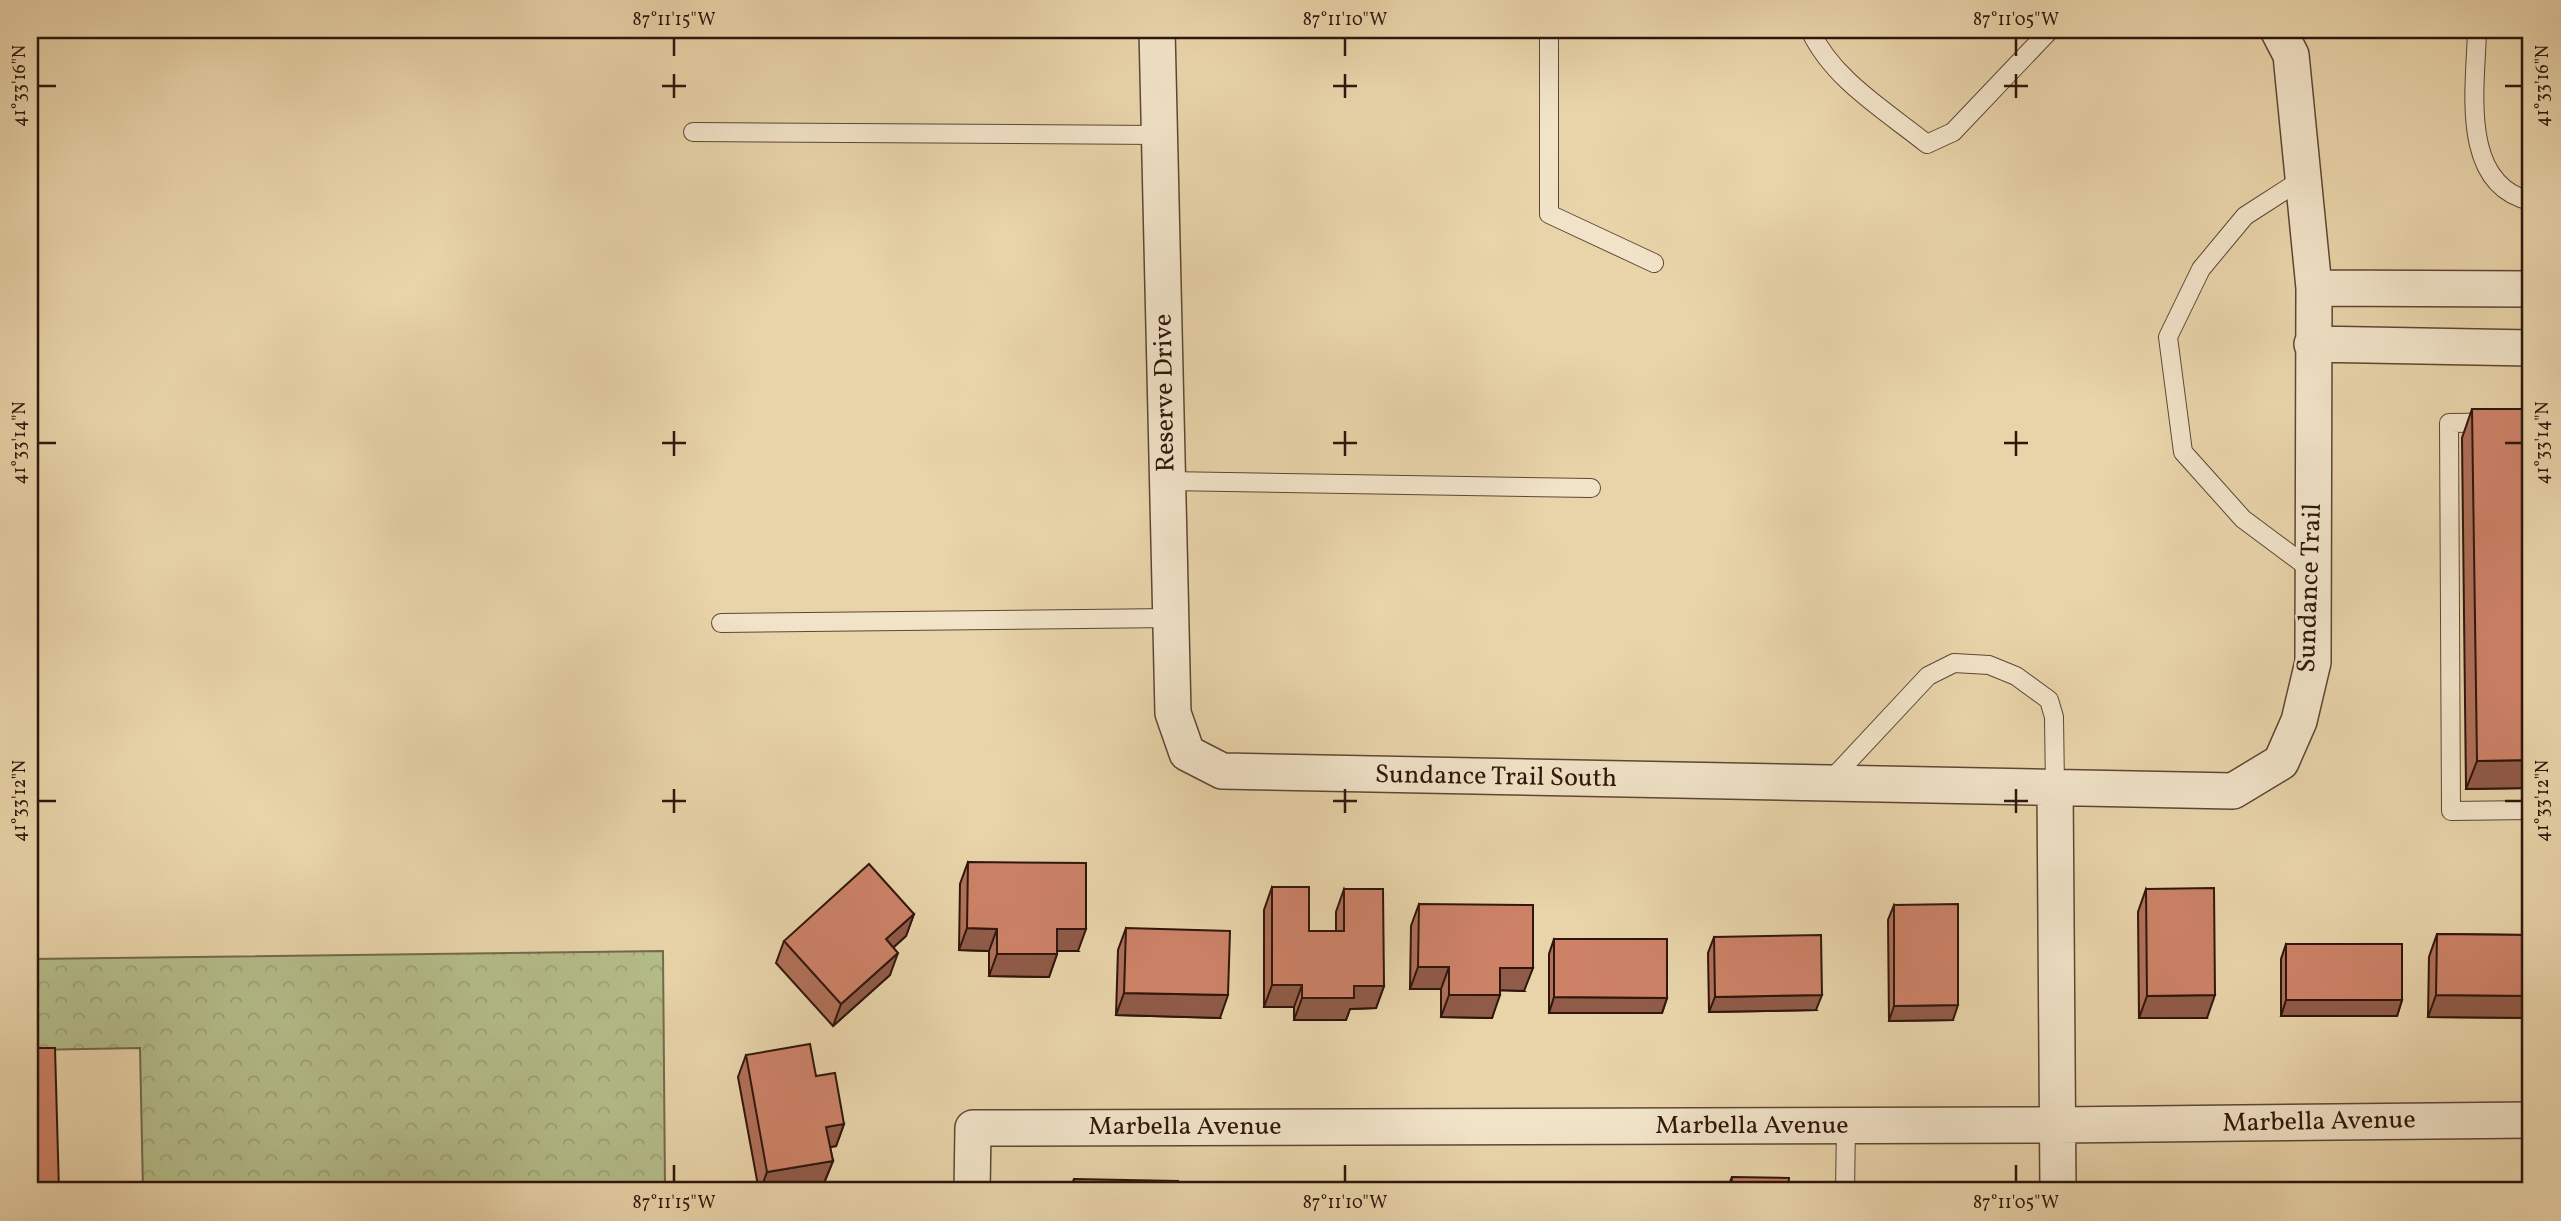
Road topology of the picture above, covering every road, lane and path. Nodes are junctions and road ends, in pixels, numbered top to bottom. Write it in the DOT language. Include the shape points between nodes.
graph roads {
  1 [pos="1157,30"];
  2 [pos="1549,30"];
  3 [pos="1810,30"];
  4 [pos="2050,30"];
  5 [pos="2278,30"];
  6 [pos="2477,30"];
  7 [pos="693,132"];
  8 [pos="1159,135"];
  9 [pos="2304,178"];
  10 [pos="2531,201"];
  11 [pos="1654,263"];
  12 [pos="2314,288"];
  13 [pos="2531,289"];
  14 [pos="2312,344"];
  15 [pos="2531,348"];
  16 [pos="2531,422"];
  17 [pos="1167,481"];
  18 [pos="1591,488"];
  19 [pos="2313,571"];
  20 [pos="1171,618"];
  21 [pos="721,623"];
  22 [pos="1187,753"];
  23 [pos="1725,783"];
  24 [pos="1827,784"];
  25 [pos="2055,788"];
  26 [pos="2531,810"];
  27 [pos="2531,1120"];
  28 [pos="2059,1125"];
  29 [pos="1846,1126"];
  30 [pos="972,1191"];
  31 [pos="1846,1191"];
  32 [pos="2058,1191"];
  1 -- 8 [label="street, Reserve Drive"];
  2 -- 11 [label="lane" via="1549,215"];
  3 -- 4 [label="lane" via="1850,83 1927,144 1953,132"];
  5 -- 9 [label="street, Sundance Trail" via="2291,55"];
  6 -- 10 [label="lane" via="2476,139 2488,170 2508,189"];
  7 -- 8 [label="lane"];
  8 -- 17 [label="street, Reserve Drive"];
  9 -- 12 [label="street, Sundance Trail"];
  9 -- 19 [label="lane" via="2245,216 2201,269 2168,337 2183,452 2243,519"];
  12 -- 13 [label="street"];
  12 -- 14 [label="street, Sundance Trail"];
  14 -- 15 [label="street"];
  14 -- 19 [label="street, Sundance Trail"];
  16 -- 26 [label="lane" via="2449,423 2451,811"];
  17 -- 18 [label="lane"];
  17 -- 20 [label="street, Reserve Drive"];
  19 -- 25 [label="street, Sundance Trail" via="2313,662 2299,721 2281,762 2233,791"];
  20 -- 21 [label="lane"];
  20 -- 22 [label="street, Reserve Drive" via="1173,713"];
  22 -- 23 [label="street, Sundance Trail South" via="1222,771"];
  23 -- 24 [label="street, Sundance Trail"];
  24 -- 25 [label="street, Sundance Trail"];
  24 -- 25 [label="lane" via="1928,676 1954,663 1989,665 2016,676 2049,700 2054,717"];
  25 -- 28 [label="street"];
  27 -- 28 [label="street, Marbella Avenue"];
  28 -- 29 [label="street, Marbella Avenue"];
  28 -- 32 [label="street"];
  29 -- 30 [label="street, Marbella Avenue" via="973,1128"];
  29 -- 31 [label="lane"];
}
